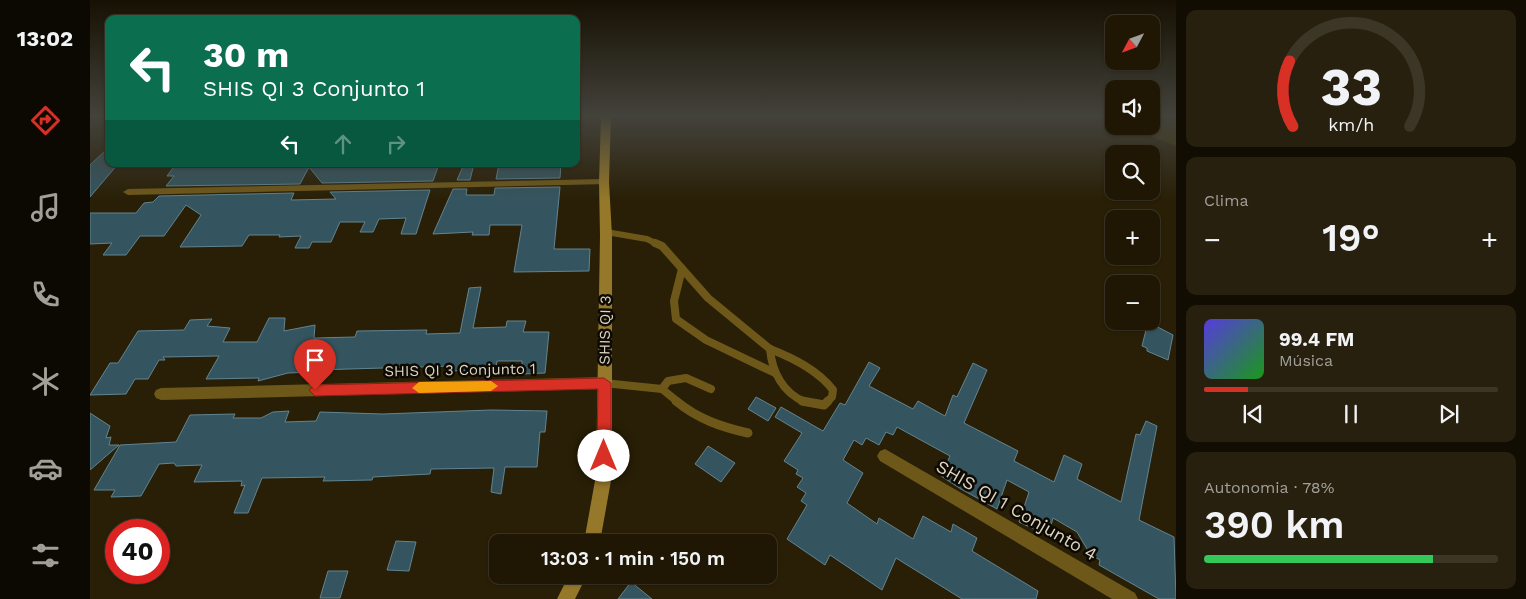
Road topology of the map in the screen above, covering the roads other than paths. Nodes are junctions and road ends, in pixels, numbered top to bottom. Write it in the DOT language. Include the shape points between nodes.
graph roads {
  1 [pos="605,144"];
  2 [pos="604,182"];
  3 [pos="128,192"];
  4 [pos="606,232"];
  5 [pos="682,269"];
  6 [pos="770,349"];
  7 [pos="775,374"];
  8 [pos="604,383"];
  9 [pos="662,389"];
  10 [pos="711,389"];
  11 [pos="161,394"];
  12 [pos="748,433"];
  13 [pos="885,456"];
  14 [pos="593,534"];
  15 [pos="574,584"];
  16 [pos="566,599"];
  17 [pos="1129,599"];
  1 -- 2 [label="street, SHIS QI 3"];
  2 -- 3 [label="street"];
  2 -- 4 [label="street, SHIS QI 3"];
  4 -- 5 [label="lane" via="654,242 668,252"];
  4 -- 8 [label="street, SHIS QI 3"];
  5 -- 6 [label="lane" via="708,298"];
  5 -- 7 [label="lane" via="676,292 675,313 679,323"];
  6 -- 7 [label="lane"];
  6 -- 7 [label="lane" via="794,358 828,383 833,390 832,397 824,405 807,404 786,388"];
  8 -- 9 [label="lane, SHIS QI 3 Conjunto 1"];
  8 -- 11 [label="street, SHIS QI 3 Conjunto 1"];
  8 -- 14 [label="street, SHIS QI 3" via="604,475"];
  9 -- 10 [label="lane" via="668,381 686,378"];
  9 -- 12 [label="lane" via="692,414 721,427"];
  13 -- 17 [label="street, SHIS QI 1 Conjunto 4"];
  15 -- 16 [label="street"];
}
